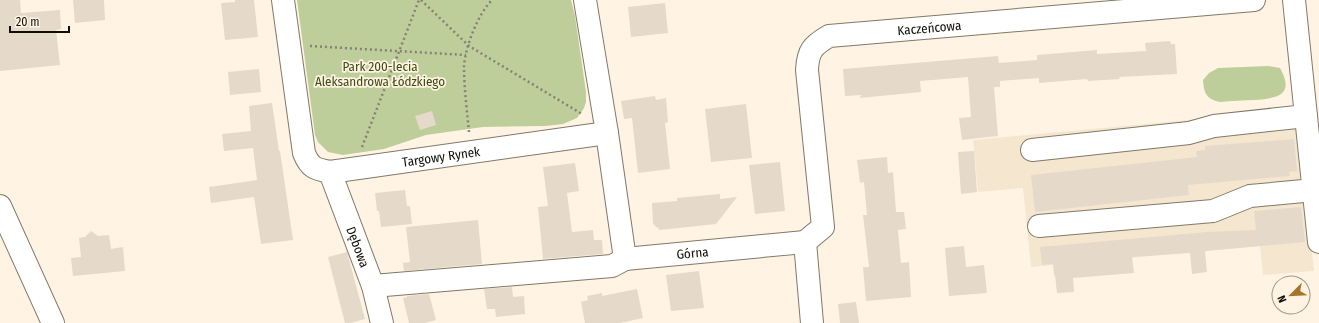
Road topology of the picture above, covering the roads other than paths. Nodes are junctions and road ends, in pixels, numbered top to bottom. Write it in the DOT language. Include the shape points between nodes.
graph roads {
  1 [pos="283,0"];
  2 [pos="585,0"];
  3 [pos="1254,0"];
  4 [pos="1294,0"];
  5 [pos="1306,116"];
  6 [pos="607,134"];
  7 [pos="1032,150"];
  8 [pos="330,172"];
  9 [pos="1314,190"];
  10 [pos="0,206"];
  11 [pos="1039,226"];
  12 [pos="805,242"];
  13 [pos="1319,242"];
  14 [pos="625,259"];
  15 [pos="373,286"];
  16 [pos="53,323"];
  17 [pos="382,323"];
  18 [pos="812,323"];
  1 -- 8 [label="street, Targowy Rynek" via="304,154 308,163 318,170"];
  2 -- 6 [label="street"];
  3 -- 12 [label="street, Kaczeńcowa" via="829,36 819,42 808,55 807,70 823,227"];
  4 -- 5 [label="street"];
  5 -- 7 [label="street" via="1214,126 1189,133"];
  5 -- 9 [label="street"];
  6 -- 8 [label="street, Targowy Rynek"];
  6 -- 14 [label="street"];
  8 -- 15 [label="street, Dębowa"];
  9 -- 11 [label="street" via="1250,196 1213,211"];
  9 -- 13 [label="street"];
  10 -- 16 [label="street"];
  12 -- 14 [label="street, Górna"];
  12 -- 18 [label="street"];
  14 -- 15 [label="street, Górna" via="612,266"];
  15 -- 17 [label="street, Dębowa"];
}
